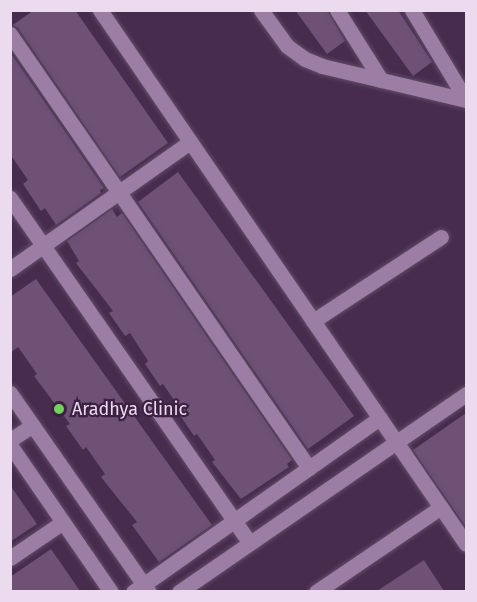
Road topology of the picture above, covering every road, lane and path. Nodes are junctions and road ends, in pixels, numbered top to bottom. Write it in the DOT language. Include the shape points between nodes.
graph roads {
  1 [pos="100,10"];
  2 [pos="261,10"];
  3 [pos="338,10"];
  4 [pos="412,10"];
  5 [pos="10,34"];
  6 [pos="381,80"];
  7 [pos="466,100"];
  8 [pos="190,142"];
  9 [pos="119,192"];
  10 [pos="10,198"];
  11 [pos="441,237"];
  12 [pos="43,246"];
  13 [pos="10,269"];
  14 [pos="314,321"];
  15 [pos="466,394"];
  16 [pos="12,399"];
  17 [pos="380,418"];
  18 [pos="33,425"];
  19 [pos="10,440"];
  20 [pos="397,442"];
  21 [pos="10,445"];
  22 [pos="309,468"];
  23 [pos="441,507"];
  24 [pos="234,520"];
  25 [pos="63,522"];
  26 [pos="250,543"];
  27 [pos="466,544"];
  28 [pos="10,558"];
  29 [pos="142,589"];
  30 [pos="107,590"];
  31 [pos="179,591"];
  32 [pos="316,591"];
  1 -- 8 [label="street"];
  2 -- 6 [label="street" via="287,46 305,59"];
  3 -- 6 [label="street"];
  4 -- 7 [label="street"];
  5 -- 9 [label="street"];
  6 -- 7 [label="street"];
  8 -- 9 [label="street"];
  8 -- 14 [label="street"];
  9 -- 12 [label="street"];
  9 -- 22 [label="street"];
  10 -- 12 [label="street"];
  11 -- 14 [label="street"];
  12 -- 13 [label="street"];
  12 -- 24 [label="street"];
  14 -- 17 [label="street"];
  15 -- 20 [label="street"];
  16 -- 18 [label="street"];
  17 -- 20 [label="street"];
  17 -- 22 [label="street"];
  18 -- 19 [label="street"];
  18 -- 29 [label="street"];
  20 -- 23 [label="street"];
  20 -- 26 [label="street"];
  21 -- 25 [label="street"];
  22 -- 24 [label="street"];
  23 -- 27 [label="street"];
  23 -- 32 [label="street"];
  24 -- 26 [label="street"];
  24 -- 29 [label="street"];
  25 -- 28 [label="street"];
  25 -- 30 [label="street"];
  26 -- 31 [label="street"];
}
